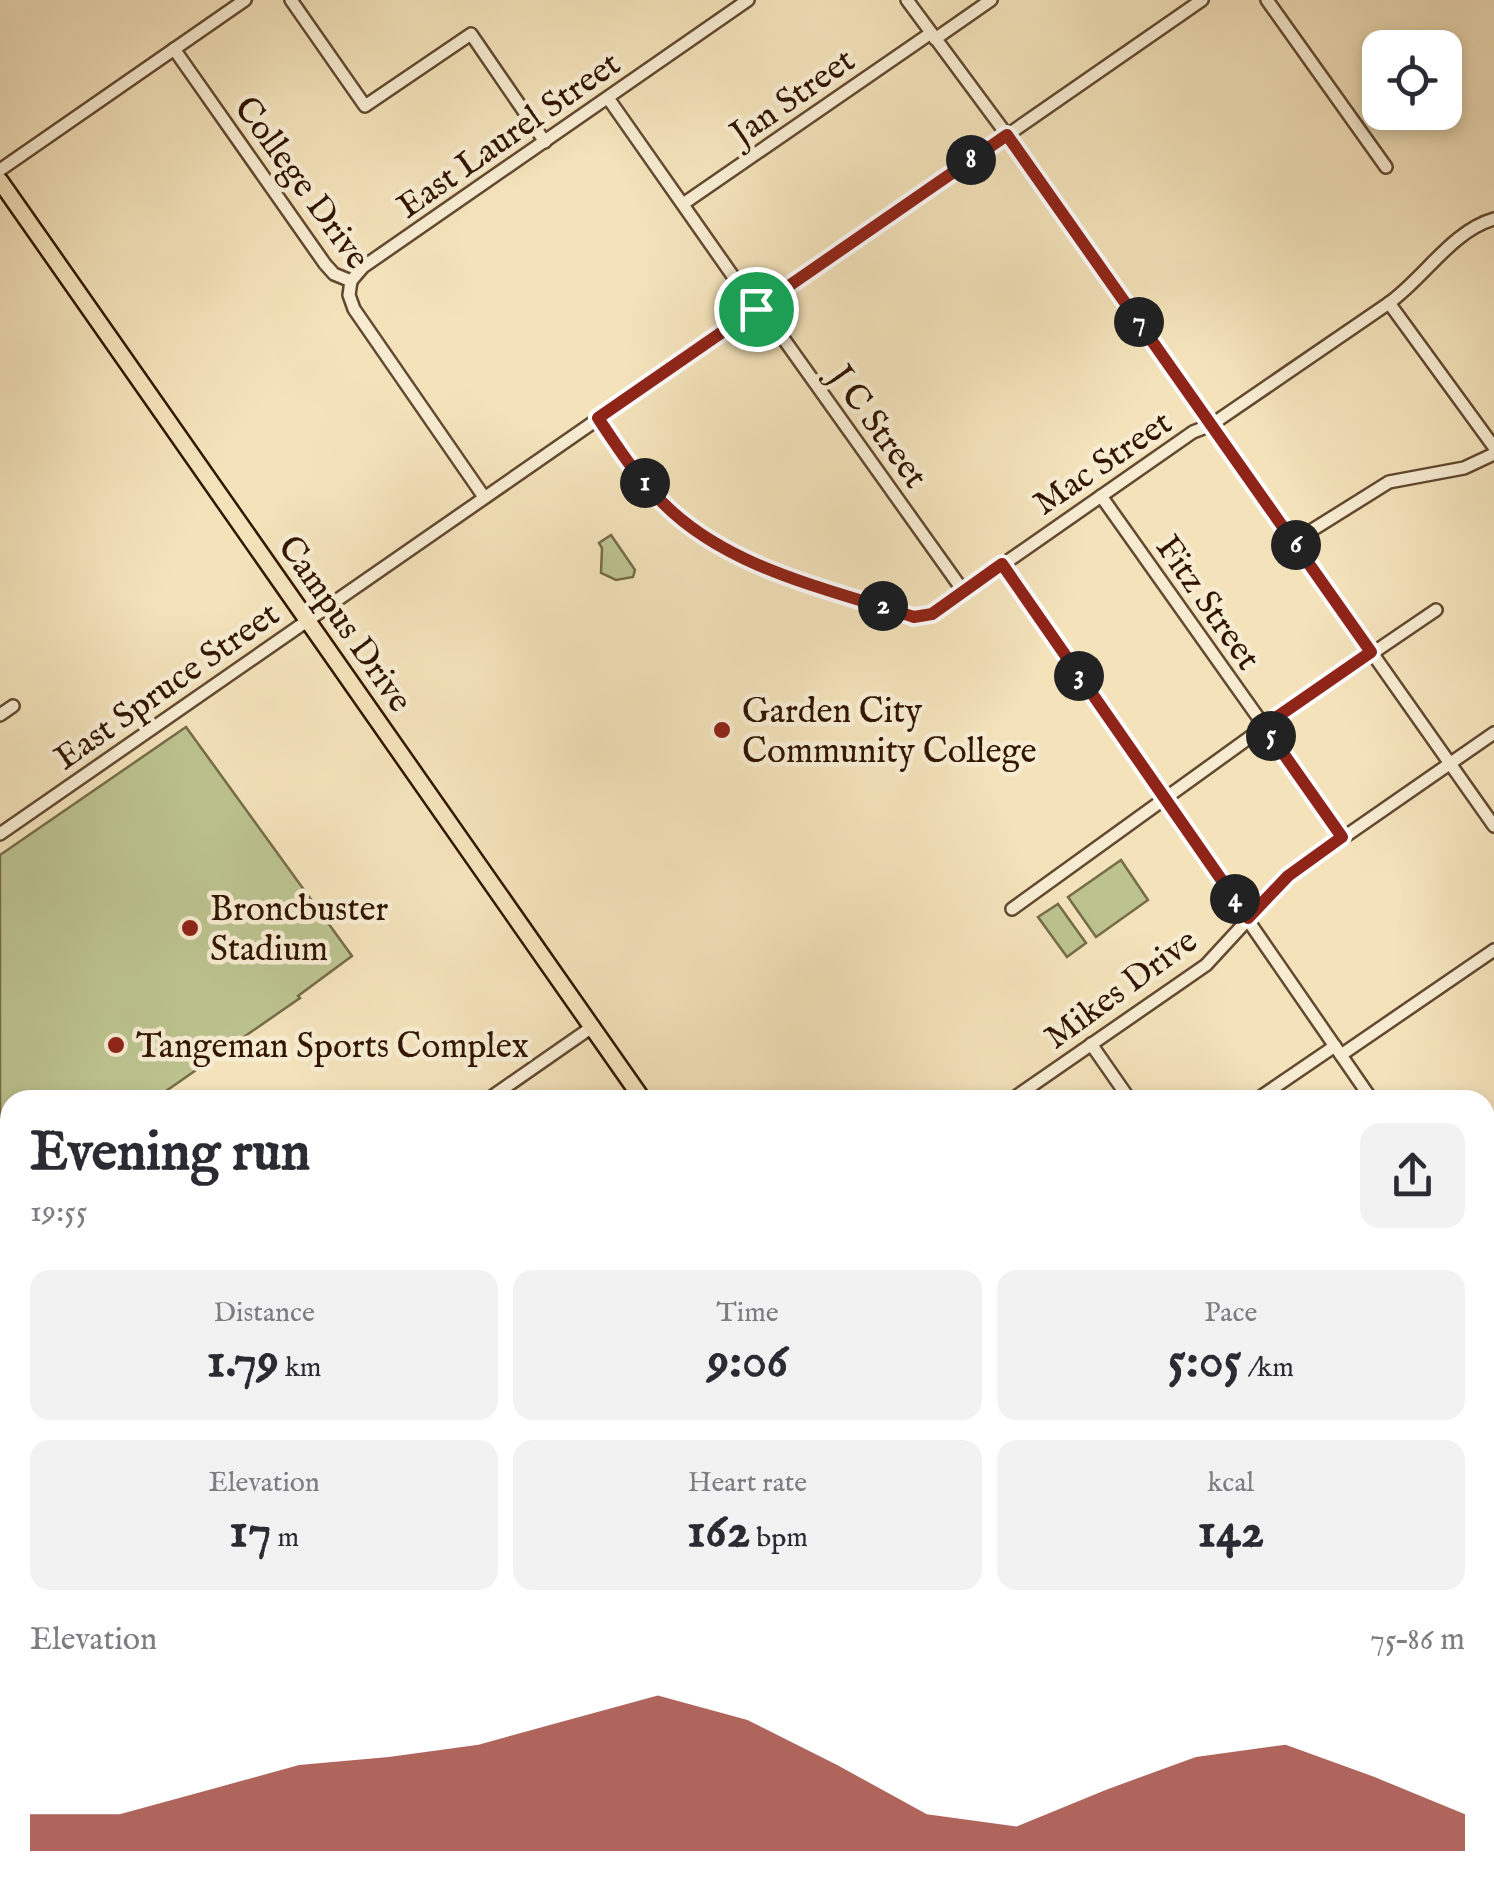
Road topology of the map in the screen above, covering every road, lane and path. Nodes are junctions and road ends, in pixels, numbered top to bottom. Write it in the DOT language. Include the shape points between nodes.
graph roads {
  1 [pos="245,0"];
  2 [pos="290,0"];
  3 [pos="748,0"];
  4 [pos="906,0"];
  5 [pos="991,0"];
  6 [pos="1202,0"];
  7 [pos="1267,0"];
  8 [pos="1184,5"];
  9 [pos="933,36"];
  10 [pos="174,49"];
  11 [pos="608,98"];
  12 [pos="1007,135"];
  13 [pos="545,142"];
  14 [pos="1386,168"];
  15 [pos="0,170"];
  16 [pos="0,181"];
  17 [pos="683,204"];
  18 [pos="1494,219"];
  19 [pos="351,281"];
  20 [pos="1390,303"];
  21 [pos="756,309"];
  22 [pos="598,418"];
  23 [pos="1211,424"];
  24 [pos="1494,450"];
  25 [pos="1101,496"];
  26 [pos="484,497"];
  27 [pos="1293,542"];
  28 [pos="1002,564"];
  29 [pos="964,592"];
  30 [pos="1436,610"];
  31 [pos="307,620"];
  32 [pos="1371,652"];
  33 [pos="13,706"];
  34 [pos="0,715"];
  35 [pos="1264,726"];
  36 [pos="1494,733"];
  37 [pos="1450,764"];
  38 [pos="1164,798"];
  39 [pos="1494,826"];
  40 [pos="0,834"];
  41 [pos="1342,837"];
  42 [pos="1012,909"];
  43 [pos="1248,918"];
  44 [pos="1494,950"];
  45 [pos="592,1027"];
  46 [pos="1091,1044"];
  47 [pos="1338,1051"];
  48 [pos="501,1090"];
  49 [pos="637,1090"];
  50 [pos="1025,1090"];
  51 [pos="1123,1090"];
  52 [pos="1273,1090"];
  53 [pos="1365,1090"];
  1 -- 10 [label="street"];
  2 -- 13 [label="street" via="366,106 471,34"];
  3 -- 11 [label="street, East Laurel Street"];
  4 -- 9 [label="street"];
  5 -- 9 [label="street, Jan Street"];
  6 -- 8 [label="street, East Spruce Street"];
  7 -- 14 [label="street"];
  8 -- 12 [label="street, East Spruce Street"];
  9 -- 12 [label="street"];
  9 -- 17 [label="street, Jan Street"];
  10 -- 15 [label="street"];
  10 -- 19 [label="street, College Drive" via="325,264"];
  11 -- 13 [label="street, East Laurel Street"];
  11 -- 17 [label="street, J C Street"];
  12 -- 21 [label="street, East Spruce Street"];
  12 -- 23 [label="street"];
  13 -- 19 [label="street, East Laurel Street"];
  16 -- 31 [label="main road, Campus Drive"];
  17 -- 21 [label="street, J C Street"];
  18 -- 20 [label="street, Mac Street" via="1465,231"];
  19 -- 26 [label="street, College Drive" via="354,309"];
  20 -- 23 [label="street, Mac Street"];
  20 -- 24 [label="street"];
  21 -- 22 [label="street, East Spruce Street"];
  21 -- 29 [label="street, J C Street"];
  22 -- 26 [label="street, East Spruce Street"];
  22 -- 29 [label="street, Mac Street" via="651,491 694,530 744,558 914,617 932,614"];
  23 -- 25 [label="street, Mac Street"];
  23 -- 27 [label="street"];
  24 -- 27 [label="street" via="1464,468 1389,482"];
  25 -- 28 [label="street, Mac Street"];
  25 -- 35 [label="street, Fitz Street"];
  26 -- 31 [label="street, East Spruce Street"];
  27 -- 32 [label="street"];
  28 -- 29 [label="street, Mac Street"];
  28 -- 38 [label="street"];
  30 -- 32 [label="street"];
  31 -- 40 [label="street, East Spruce Street"];
  31 -- 45 [label="main road, Campus Drive"];
  32 -- 35 [label="street"];
  32 -- 37 [label="street"];
  33 -- 34 [label="street"];
  35 -- 38 [label="street"];
  35 -- 41 [label="street, Fitz Street"];
  36 -- 37 [label="street, Mikes Drive"];
  37 -- 39 [label="street"];
  37 -- 41 [label="street, Mikes Drive"];
  38 -- 42 [label="street"];
  38 -- 43 [label="street"];
  41 -- 43 [label="street, Mikes Drive" via="1288,876"];
  43 -- 46 [label="street, Mikes Drive" via="1206,965"];
  43 -- 47 [label="street"];
  44 -- 47 [label="street"];
  45 -- 48 [label="street"];
  45 -- 49 [label="main road, Campus Drive"];
  46 -- 50 [label="street, Mikes Drive"];
  46 -- 51 [label="street"];
  47 -- 52 [label="street"];
  47 -- 53 [label="street"];
}
